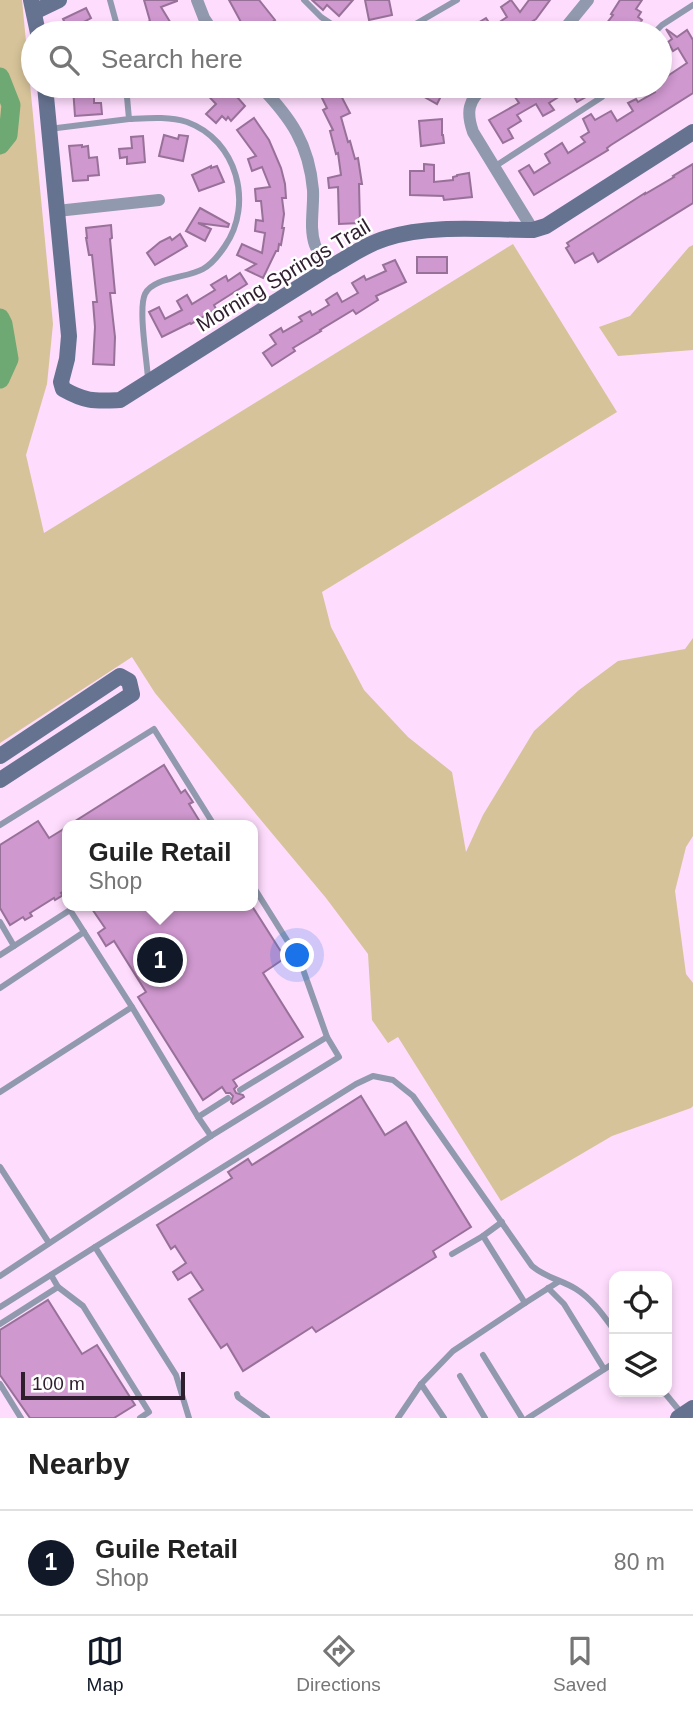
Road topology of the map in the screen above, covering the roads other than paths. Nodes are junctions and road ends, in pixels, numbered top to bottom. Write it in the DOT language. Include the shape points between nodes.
graph roads {
  1 [pos="59,0"];
  2 [pos="110,0"];
  3 [pos="197,0"];
  4 [pos="304,0"];
  5 [pos="457,0"];
  6 [pos="588,0"];
  7 [pos="693,5"];
  8 [pos="33,6"];
  9 [pos="116,21"];
  10 [pos="206,21"];
  11 [pos="327,21"];
  12 [pos="421,21"];
  13 [pos="571,21"];
  14 [pos="668,21"];
  15 [pos="46,98"];
  16 [pos="127,98"];
  17 [pos="271,98"];
  18 [pos="473,98"];
  19 [pos="600,98"];
  20 [pos="129,119"];
  21 [pos="48,129"];
  22 [pos="693,132"];
  23 [pos="494,167"];
  24 [pos="159,200"];
  25 [pos="57,211"];
  26 [pos="533,230"];
  27 [pos="329,268"];
  28 [pos="149,381"];
  29 [pos="0,756"];
  30 [pos="0,780"];
  31 [pos="211,820"];
  32 [pos="0,825"];
  33 [pos="258,894"];
  34 [pos="68,911"];
  35 [pos="71,911"];
  36 [pos="0,922"];
  37 [pos="84,932"];
  38 [pos="14,946"];
  39 [pos="0,954"];
  40 [pos="0,988"];
  41 [pos="132,1007"];
  42 [pos="327,1037"];
  43 [pos="240,1090"];
  44 [pos="0,1092"];
  45 [pos="228,1098"];
  46 [pos="198,1117"];
  47 [pos="211,1136"];
  48 [pos="0,1167"];
  49 [pos="502,1222"];
  50 [pos="483,1236"];
  51 [pos="49,1243"];
  52 [pos="95,1247"];
  53 [pos="452,1254"];
  54 [pos="51,1275"];
  55 [pos="0,1276"];
  56 [pos="558,1282"];
  57 [pos="58,1287"];
  58 [pos="548,1288"];
  59 [pos="525,1303"];
  60 [pos="0,1307"];
  61 [pos="0,1324"];
  62 [pos="609,1324"];
  63 [pos="483,1355"];
  64 [pos="609,1366"];
  65 [pos="604,1369"];
  66 [pos="460,1376"];
  67 [pos="0,1384"];
  68 [pos="421,1384"];
  69 [pos="237,1394"];
  70 [pos="669,1397"];
  71 [pos="685,1415"];
  72 [pos="21,1418"];
  73 [pos="139,1418"];
  74 [pos="189,1418"];
  75 [pos="267,1418"];
  76 [pos="398,1418"];
  77 [pos="444,1418"];
  78 [pos="485,1418"];
  79 [pos="522,1418"];
  80 [pos="528,1418"];
  1 -- 8 [label="street"];
  2 -- 9 [label="lane"];
  3 -- 10 [label="street"];
  4 -- 11 [label="lane"];
  5 -- 12 [label="lane"];
  6 -- 13 [label="street"];
  7 -- 14 [label="lane"];
  15 -- 21 [label="street"];
  16 -- 20 [label="lane"];
  17 -- 27 [label="street" via="292,122 303,145 312,182 314,244"];
  18 -- 23 [label="street" via="468,118"];
  19 -- 23 [label="lane"];
  20 -- 21 [label="lane"];
  20 -- 28 [label="lane" via="187,122 208,134 228,155 240,195 237,222 218,256 203,269 156,283 146,293 143,309"];
  21 -- 25 [label="street"];
  22 -- 26 [label="street, Morning Springs Trail"];
  23 -- 26 [label="street"];
  24 -- 25 [label="street"];
  25 -- 28 [label="street, Morning Springs Trail" via="69,336 63,389 80,399 120,400"];
  26 -- 27 [label="street, Morning Springs Trail" via="420,230 384,238"];
  27 -- 28 [label="street, Morning Springs Trail"];
  29 -- 30 [label="street" via="120,676 129,681 132,694"];
  31 -- 32 [label="lane" via="154,729"];
  33 -- 42 [label="lane" via="300,961"];
  34 -- 38 [label="lane"];
  35 -- 37 [label="lane"];
  36 -- 38 [label="lane"];
  37 -- 40 [label="lane"];
  37 -- 41 [label="lane"];
  38 -- 39 [label="lane"];
  41 -- 44 [label="lane"];
  41 -- 46 [label="lane"];
  42 -- 43 [label="lane"];
  42 -- 47 [label="lane" via="338,1057"];
  45 -- 46 [label="lane"];
  46 -- 47 [label="lane"];
  47 -- 51 [label="lane"];
  48 -- 51 [label="lane"];
  49 -- 50 [label="lane"];
  49 -- 52 [label="lane" via="414,1096 393,1080 373,1076"];
  49 -- 56 [label="lane" via="533,1266"];
  50 -- 53 [label="lane"];
  50 -- 59 [label="lane"];
  51 -- 55 [label="lane"];
  52 -- 54 [label="lane"];
  52 -- 74 [label="lane" via="176,1375"];
  54 -- 57 [label="lane"];
  54 -- 60 [label="lane"];
  56 -- 58 [label="lane"];
  56 -- 62 [label="lane" via="592,1302"];
  57 -- 61 [label="lane"];
  57 -- 73 [label="lane" via="83,1306 149,1412"];
  58 -- 59 [label="lane"];
  58 -- 65 [label="lane" via="564,1304"];
  59 -- 68 [label="lane" via="453,1351"];
  63 -- 79 [label="lane"];
  64 -- 65 [label="lane"];
  65 -- 80 [label="lane"];
  66 -- 78 [label="lane"];
  67 -- 72 [label="lane"];
  68 -- 76 [label="lane"];
  68 -- 77 [label="lane"];
  69 -- 75 [label="lane"];
  70 -- 71 [label="lane"];
}
